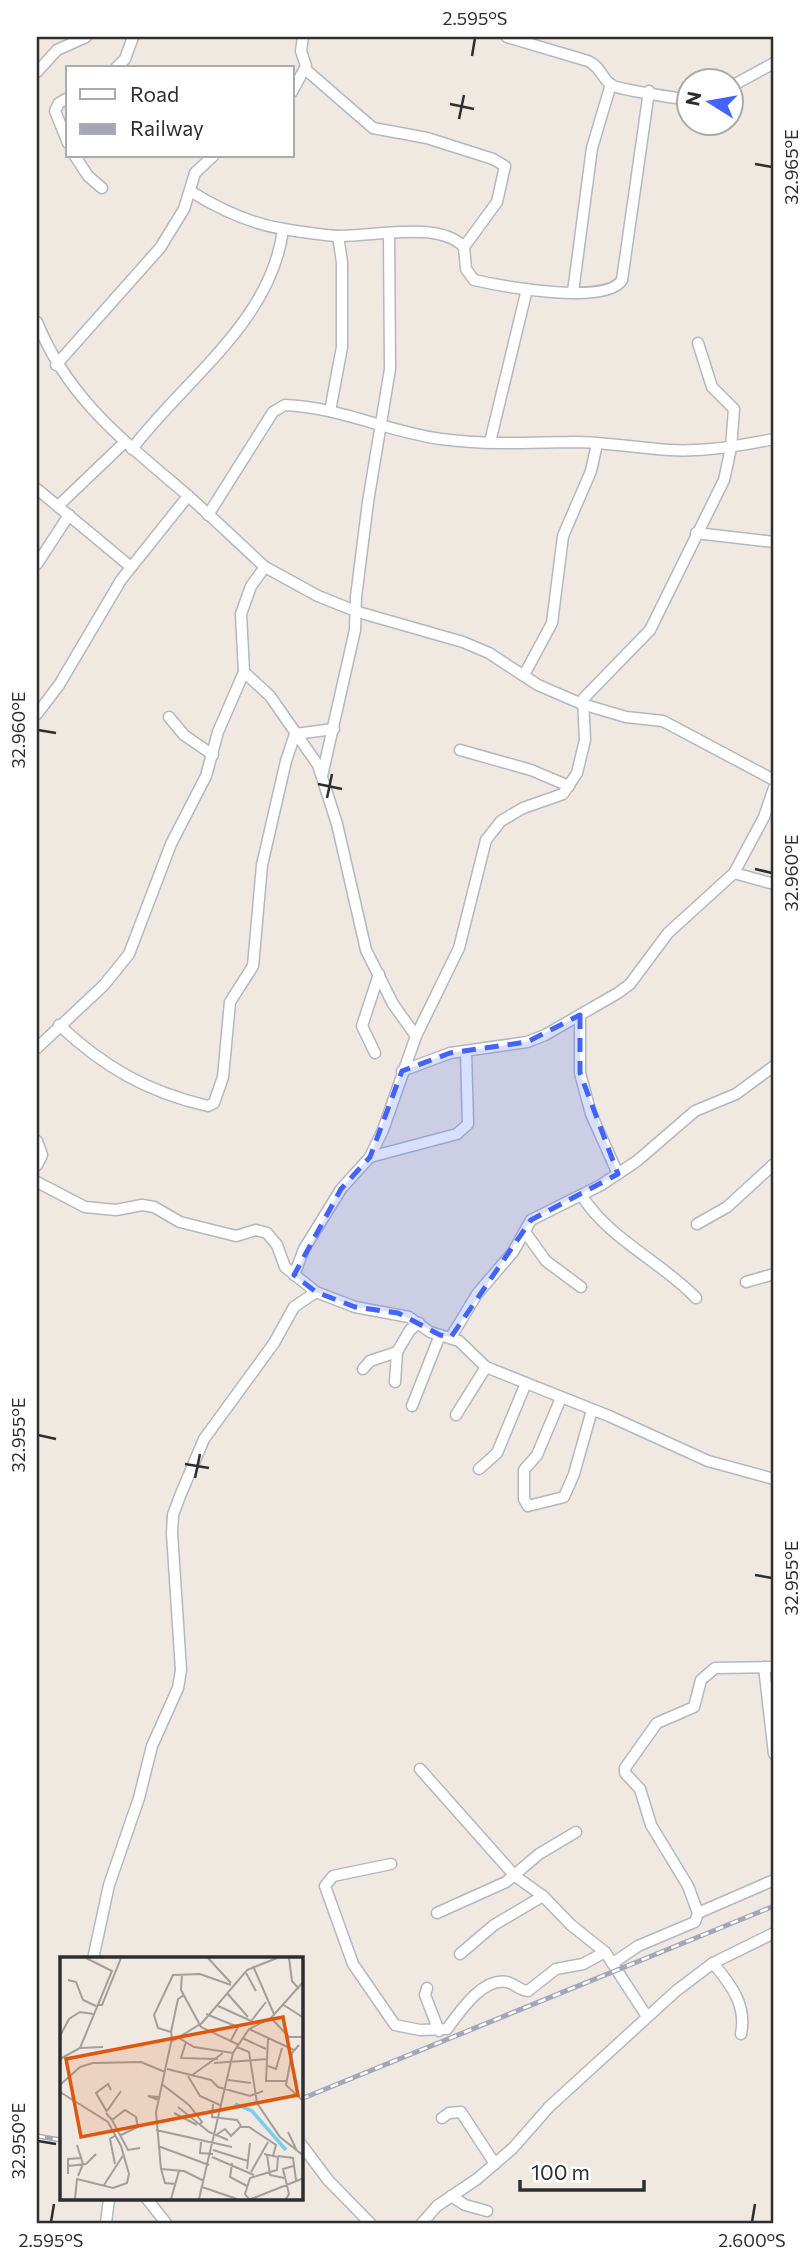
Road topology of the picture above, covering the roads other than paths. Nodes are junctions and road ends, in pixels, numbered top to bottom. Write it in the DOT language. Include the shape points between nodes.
graph roads {
  1 [pos="86,37"];
  2 [pos="133,37"];
  3 [pos="303,37"];
  4 [pos="507,37"];
  5 [pos="774,63"];
  6 [pos="118,66"];
  7 [pos="305,69"];
  8 [pos="37,72"];
  9 [pos="744,79"];
  10 [pos="611,85"];
  11 [pos="294,88"];
  12 [pos="649,91"];
  13 [pos="674,96"];
  14 [pos="66,98"];
  15 [pos="66,138"];
  16 [pos="76,158"];
  17 [pos="211,158"];
  18 [pos="102,188"];
  19 [pos="190,191"];
  20 [pos="283,229"];
  21 [pos="390,233"];
  22 [pos="338,236"];
  23 [pos="464,247"];
  24 [pos="527,289"];
  25 [pos="573,292"];
  26 [pos="37,322"];
  27 [pos="698,343"];
  28 [pos="56,365"];
  29 [pos="330,411"];
  30 [pos="380,424"];
  31 [pos="774,439"];
  32 [pos="490,442"];
  33 [pos="597,444"];
  34 [pos="128,445"];
  35 [pos="731,448"];
  36 [pos="37,488"];
  37 [pos="188,496"];
  38 [pos="58,506"];
  39 [pos="69,515"];
  40 [pos="208,515"];
  41 [pos="696,533"];
  42 [pos="774,542"];
  43 [pos="37,564"];
  44 [pos="131,567"];
  45 [pos="265,567"];
  46 [pos="358,612"];
  47 [pos="244,672"];
  48 [pos="524,675"];
  49 [pos="582,704"];
  50 [pos="37,714"];
  51 [pos="169,717"];
  52 [pos="334,729"];
  53 [pos="295,734"];
  54 [pos="460,750"];
  55 [pos="213,755"];
  56 [pos="322,776"];
  57 [pos="774,780"];
  58 [pos="569,786"];
  59 [pos="774,788"];
  60 [pos="734,873"];
  61 [pos="774,884"];
  62 [pos="379,974"];
  63 [pos="580,1015"];
  64 [pos="59,1025"];
  65 [pos="416,1036"];
  66 [pos="37,1048"];
  67 [pos="466,1051"];
  68 [pos="375,1053"];
  69 [pos="774,1066"];
  70 [pos="402,1071"];
  71 [pos="37,1141"];
  72 [pos="370,1157"];
  73 [pos="774,1164"];
  74 [pos="37,1165"];
  75 [pos="618,1174"];
  76 [pos="37,1182"];
  77 [pos="582,1196"];
  78 [pos="697,1224"];
  79 [pos="524,1232"];
  80 [pos="774,1274"];
  81 [pos="294,1275"];
  82 [pos="746,1282"];
  83 [pos="581,1287"];
  84 [pos="316,1292"];
  85 [pos="696,1298"];
  86 [pos="419,1323"];
  87 [pos="445,1336"];
  88 [pos="397,1352"];
  89 [pos="486,1367"];
  90 [pos="363,1369"];
  91 [pos="395,1382"];
  92 [pos="526,1383"];
  93 [pos="561,1398"];
  94 [pos="412,1406"];
  95 [pos="592,1410"];
  96 [pos="456,1415"];
  97 [pos="479,1469"];
  98 [pos="774,1479"];
  99 [pos="769,1667"];
  100 [pos="774,1754"];
  101 [pos="420,1769"];
  102 [pos="576,1832"];
  103 [pos="391,1864"];
  104 [pos="515,1876"];
  105 [pos="774,1880"];
  106 [pos="543,1896"];
  107 [pos="437,1913"];
  108 [pos="698,1913"];
  109 [pos="774,1933"];
  110 [pos="605,1952"];
  111 [pos="460,1954"];
  112 [pos="93,1957"];
  113 [pos="613,1963"];
  114 [pos="713,1963"];
  115 [pos="427,1988"];
  116 [pos="646,2015"];
  117 [pos="439,2031"];
  118 [pos="740,2034"];
  119 [pos="442,2118"];
  120 [pos="303,2147"];
  121 [pos="495,2164"];
  122 [pos="451,2196"];
  123 [pos="109,2200"];
  124 [pos="148,2200"];
  125 [pos="487,2211"];
  126 [pos="106,2223"];
  127 [pos="166,2223"];
  128 [pos="370,2223"];
  129 [pos="422,2223"];
  1 -- 8 [label="street" via="57,50"];
  2 -- 6 [label="street"];
  3 -- 7 [label="street"];
  4 -- 10 [label="street" via="589,61"];
  5 -- 9 [label="street"];
  7 -- 11 [label="street"];
  7 -- 23 [label="street" via="373,128 427,138 505,166 497,202"];
  10 -- 12 [label="street"];
  10 -- 25 [label="street" via="592,148"];
  12 -- 13 [label="street"];
  12 -- 25 [label="street" via="622,280 603,292"];
  14 -- 15 [label="street" via="55,111"];
  16 -- 18 [label="street"];
  17 -- 19 [label="street" via="195,173"];
  19 -- 20 [label="street" via="218,209"];
  19 -- 28 [label="street" via="160,248"];
  20 -- 22 [label="street"];
  20 -- 34 [label="street" via="268,280 225,346"];
  21 -- 22 [label="street"];
  21 -- 23 [label="street" via="453,238"];
  21 -- 30 [label="street" via="392,333"];
  22 -- 29 [label="street" via="342,347"];
  23 -- 24 [label="street" via="466,270 474,280"];
  24 -- 25 [label="street"];
  24 -- 32 [label="street"];
  26 -- 28 [label="street"];
  27 -- 35 [label="street" via="712,387 734,409"];
  28 -- 34 [label="street" via="73,390"];
  29 -- 30 [label="street"];
  29 -- 40 [label="street" via="279,407"];
  30 -- 32 [label="street" via="439,439"];
  30 -- 46 [label="street" via="358,578"];
  31 -- 35 [label="street"];
  32 -- 33 [label="street"];
  33 -- 35 [label="street" via="670,450"];
  33 -- 48 [label="street" via="591,471 563,536 552,623"];
  34 -- 37 [label="street"];
  34 -- 38 [label="street"];
  35 -- 41 [label="street" via="724,480"];
  36 -- 38 [label="street"];
  37 -- 40 [label="street"];
  37 -- 44 [label="street"];
  38 -- 39 [label="street"];
  39 -- 43 [label="street"];
  39 -- 44 [label="street"];
  40 -- 45 [label="street"];
  41 -- 42 [label="street"];
  41 -- 49 [label="street" via="650,630 589,691"];
  44 -- 50 [label="street"];
  45 -- 46 [label="street"];
  45 -- 47 [label="street" via="251,586 241,614"];
  46 -- 48 [label="street" via="463,642"];
  46 -- 52 [label="street"];
  47 -- 53 [label="street" via="270,696"];
  47 -- 55 [label="street"];
  48 -- 49 [label="street"];
  49 -- 57 [label="street" via="626,717 663,721"];
  49 -- 58 [label="street" via="585,740"];
  51 -- 55 [label="street" via="184,735"];
  52 -- 53 [label="street"];
  52 -- 56 [label="street"];
  53 -- 56 [label="street" via="314,757"];
  53 -- 64 [label="street" via="262,865 253,966 230,1002 223,1077 214,1103 208,1107 192,1103 130,1079 93,1056"];
  54 -- 58 [label="street"];
  55 -- 64 [label="street" via="171,844 129,954 104,985"];
  56 -- 62 [label="street" via="366,950"];
  58 -- 65 [label="street" via="563,794 523,808 491,832 481,853 459,948"];
  59 -- 60 [label="street"];
  60 -- 61 [label="street"];
  60 -- 63 [label="street" via="668,933 630,984"];
  62 -- 65 [label="street"];
  62 -- 68 [label="street" via="362,1026"];
  63 -- 67 [label="street" via="527,1042"];
  63 -- 75 [label="street" via="580,1073 594,1121"];
  64 -- 66 [label="street"];
  65 -- 70 [label="street"];
  67 -- 70 [label="street"];
  67 -- 72 [label="street" via="468,1124 457,1134"];
  69 -- 75 [label="street" via="736,1094 695,1111"];
  70 -- 72 [label="street"];
  71 -- 74 [label="street" via="42,1155"];
  72 -- 81 [label="street" via="341,1188 304,1249"];
  73 -- 78 [label="street" via="727,1207"];
  75 -- 77 [label="street"];
  76 -- 81 [label="street" via="85,1207 116,1210 142,1205 180,1222 236,1236 256,1230 267,1233"];
  77 -- 79 [label="street" via="531,1220"];
  77 -- 85 [label="street" via="592,1212 681,1280"];
  79 -- 83 [label="street" via="546,1261"];
  79 -- 87 [label="street"];
  80 -- 82 [label="street"];
  81 -- 84 [label="street"];
  84 -- 86 [label="street" via="355,1307 398,1313"];
  84 -- 112 [label="street" via="294,1307 274,1343 204,1439 173,1515 181,1670 178,1688 152,1746 109,1885"];
  86 -- 87 [label="street"];
  86 -- 88 [label="street"];
  87 -- 89 [label="street"];
  87 -- 94 [label="street"];
  88 -- 90 [label="street" via="370,1361"];
  88 -- 91 [label="street"];
  89 -- 92 [label="street"];
  89 -- 96 [label="street"];
  92 -- 93 [label="street"];
  92 -- 97 [label="street" via="497,1453"];
  93 -- 95 [label="street"];
  93 -- 95 [label="street" via="537,1455 524,1470 528,1506 564,1497"];
  95 -- 98 [label="street" via="708,1461"];
  99 -- 100 [label="street"];
  99 -- 108 [label="street" via="715,1668 701,1679 694,1707 657,1723 625,1768 640,1789 651,1825 688,1886"];
  101 -- 104 [label="street"];
  102 -- 104 [label="street" via="539,1854"];
  103 -- 117 [label="street" via="333,1876 326,1883 328,1898 353,1964 390,2021 405,2029"];
  104 -- 106 [label="street"];
  104 -- 107 [label="street"];
  105 -- 108 [label="street"];
  106 -- 110 [label="street"];
  106 -- 111 [label="street" via="494,1925"];
  108 -- 113 [label="street" via="695,1923 638,1946"];
  109 -- 114 [label="street"];
  110 -- 113 [label="street"];
  110 -- 117 [label="street" via="583,1964 556,1969 528,1990 507,1982 494,1985 473,1996 447,2029"];
  113 -- 116 [label="street"];
  114 -- 116 [label="street"];
  114 -- 118 [label="street" via="740,2003 744,2019"];
  115 -- 117 [label="street" via="425,1995"];
  116 -- 121 [label="street"];
  119 -- 121 [label="street" via="461,2112"];
  120 -- 128 [label="street"];
  121 -- 122 [label="street"];
  122 -- 125 [label="street"];
  122 -- 129 [label="street"];
  123 -- 126 [label="street"];
  124 -- 127 [label="street"];
}
